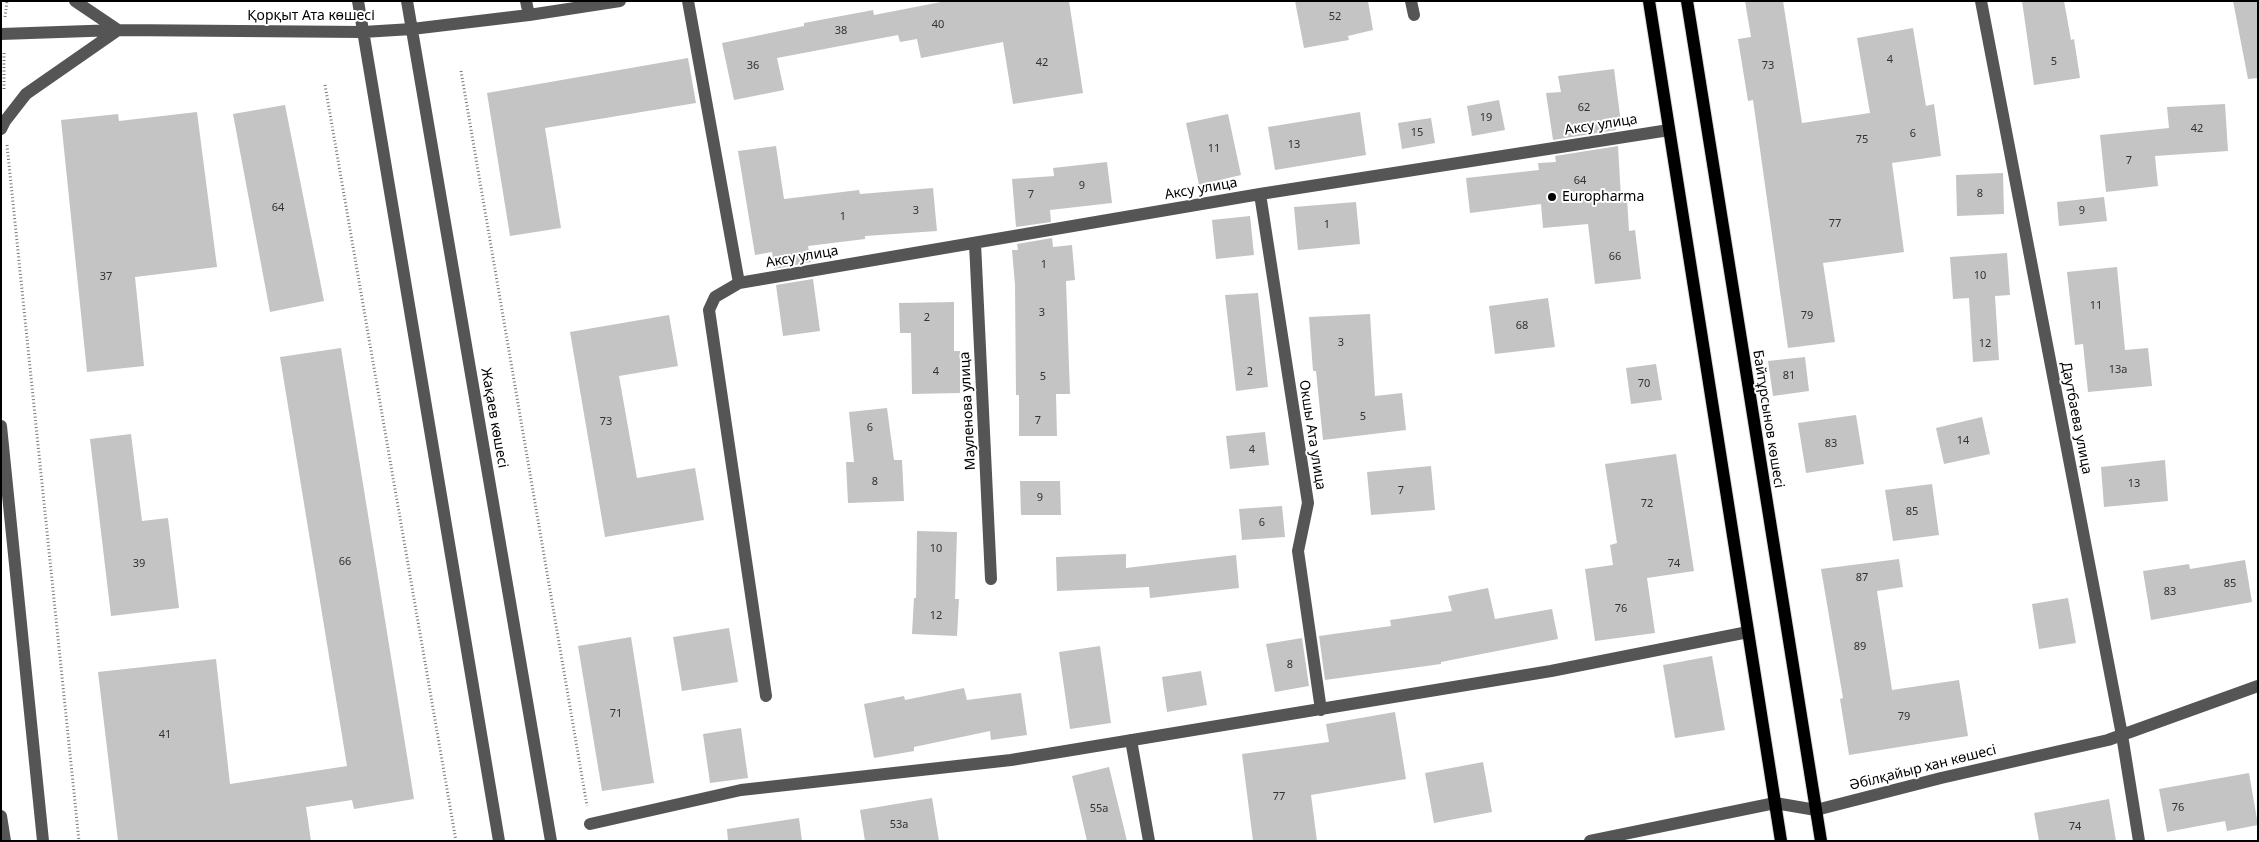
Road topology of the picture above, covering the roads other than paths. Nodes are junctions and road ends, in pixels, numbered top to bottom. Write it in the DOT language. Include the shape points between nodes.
graph roads {
  1 [pos="75,1"];
  2 [pos="358,1"];
  3 [pos="407,1"];
  4 [pos="526,1"];
  5 [pos="620,1"];
  6 [pos="688,1"];
  7 [pos="1411,1"];
  8 [pos="1649,1"];
  9 [pos="1687,1"];
  10 [pos="1981,1"];
  11 [pos="592,4"];
  12 [pos="529,15"];
  13 [pos="1414,15"];
  14 [pos="412,29"];
  15 [pos="118,30"];
  16 [pos="363,32"];
  17 [pos="1,34"];
  18 [pos="3,125"];
  19 [pos="1669,130"];
  20 [pos="1260,194"];
  21 [pos="975,243"];
  22 [pos="739,283"];
  23 [pos="1,426"];
  24 [pos="991,578"];
  25 [pos="1748,632"];
  26 [pos="2258,686"];
  27 [pos="766,696"];
  28 [pos="1321,710"];
  29 [pos="2122,735"];
  30 [pos="1131,740"];
  31 [pos="1775,803"];
  32 [pos="1816,810"];
  33 [pos="1,816"];
  34 [pos="590,824"];
  35 [pos="5,841"];
  36 [pos="43,841"];
  37 [pos="498,841"];
  38 [pos="551,841"];
  39 [pos="1150,841"];
  40 [pos="1590,841"];
  41 [pos="1782,841"];
  42 [pos="1821,841"];
  43 [pos="2139,841"];
  1 -- 15 [label="street"];
  2 -- 16 [label="street"];
  3 -- 14 [label="street, Жақаев көшесі"];
  4 -- 12 [label="street"];
  5 -- 11 [label="street, Қорқыт Ата көшесі"];
  6 -- 22 [label="street"];
  7 -- 13 [label="street"];
  8 -- 19 [label="main road"];
  9 -- 32 [label="main road, Байтұрсынов көшесі"];
  10 -- 29 [label="street, Даутбаева улица"];
  11 -- 12 [label="street, Қорқыт Ата көшесі"];
  12 -- 14 [label="street, Қорқыт Ата көшесі"];
  14 -- 16 [label="street, Қорқыт Ата көшесі"];
  14 -- 38 [label="street, Жақаев көшесі"];
  15 -- 16 [label="street, Қорқыт Ата көшесі"];
  15 -- 17 [label="street, Қорқыт Ата көшесі"];
  15 -- 18 [label="street" via="26,94"];
  16 -- 37 [label="street"];
  19 -- 20 [label="street, Аксу улица"];
  19 -- 25 [label="main road"];
  20 -- 21 [label="street, Аксу улица"];
  20 -- 28 [label="street, Окшы Ата улица" via="1308,504 1298,551"];
  21 -- 22 [label="street, Аксу улица"];
  21 -- 24 [label="street, Мауленова улица"];
  22 -- 27 [label="street" via="715,297 709,310"];
  23 -- 36 [label="street"];
  25 -- 28 [label="street" via="1551,671"];
  25 -- 31 [label="main road"];
  26 -- 29 [label="street, Әбілқайыр хан көшесі"];
  28 -- 30 [label="street"];
  29 -- 32 [label="street, Әбілқайыр хан көшесі"];
  29 -- 43 [label="street, Даутбаева улица"];
  30 -- 34 [label="street" via="1011,760 741,790"];
  30 -- 39 [label="street"];
  31 -- 32 [label="street, Әбілқайыр хан көшесі"];
  31 -- 40 [label="street, Әбілқайыр хан көшесі"];
  31 -- 41 [label="main road"];
  32 -- 42 [label="main road, Байтұрсынов көшесі"];
  33 -- 35 [label="street"];
}
